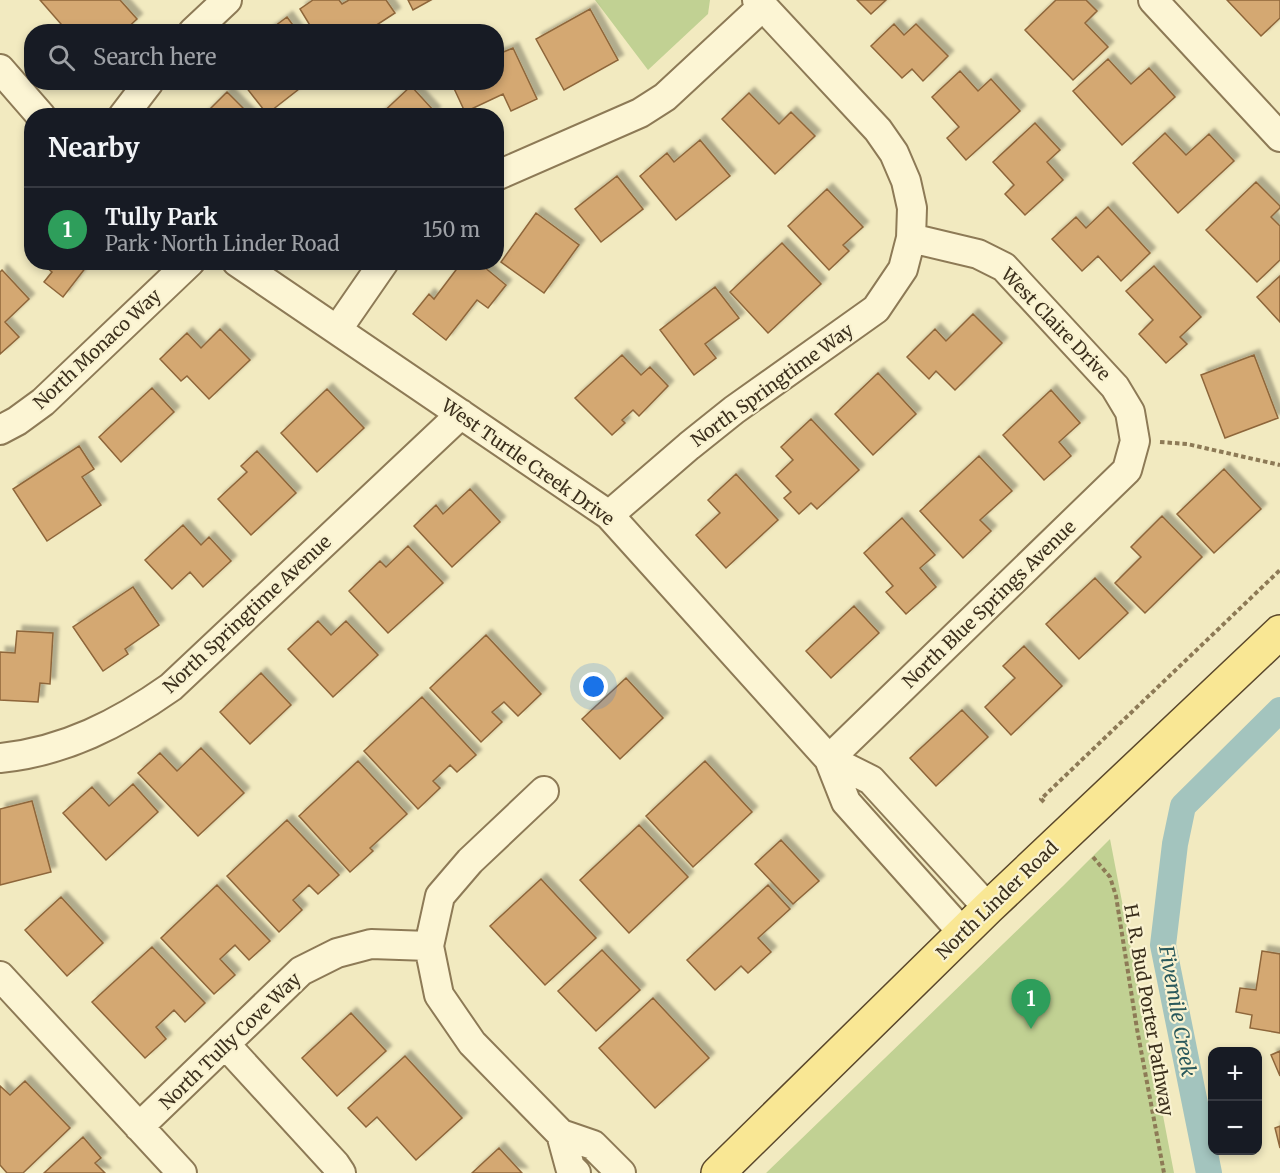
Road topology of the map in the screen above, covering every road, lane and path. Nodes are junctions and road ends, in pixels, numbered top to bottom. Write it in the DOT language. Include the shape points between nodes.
graph roads {
  1 [pos="227,0"];
  2 [pos="1153,0"];
  3 [pos="760,3"];
  4 [pos="202,24"];
  5 [pos="0,69"];
  6 [pos="143,90"];
  7 [pos="34,108"];
  8 [pos="129,108"];
  9 [pos="1280,137"];
  10 [pos="504,172"];
  11 [pos="911,238"];
  12 [pos="182,270"];
  13 [pos="249,270"];
  14 [pos="378,270"];
  15 [pos="336,330"];
  16 [pos="461,414"];
  17 [pos="0,430"];
  18 [pos="1135,441"];
  19 [pos="1280,465"];
  20 [pos="609,515"];
  21 [pos="1280,570"];
  22 [pos="1280,632"];
  23 [pos="0,759"];
  24 [pos="829,759"];
  25 [pos="544,791"];
  26 [pos="1044,802"];
  27 [pos="1093,857"];
  28 [pos="988,908"];
  29 [pos="963,933"];
  30 [pos="429,946"];
  31 [pos="0,976"];
  32 [pos="225,1044"];
  33 [pos="139,1127"];
  34 [pos="561,1134"];
  35 [pos="182,1173"];
  36 [pos="341,1173"];
  37 [pos="576,1173"];
  38 [pos="621,1173"];
  39 [pos="718,1173"];
  40 [pos="1164,1173"];
  1 -- 4 [label="street"];
  2 -- 9 [label="street"];
  3 -- 10 [label="street" via="688,78 657,102"];
  3 -- 11 [label="street" via="878,130 894,153 912,208"];
  5 -- 7 [label="street"];
  6 -- 8 [label="street"];
  11 -- 18 [label="street, West Claire Drive" via="978,254 1004,267 1115,387 1130,412"];
  11 -- 20 [label="street, North Springtime Way" via="903,268 876,309 734,410"];
  12 -- 17 [label="street, North Monaco Way" via="43,402"];
  13 -- 15 [label="street, West Turtle Creek Drive"];
  14 -- 15 [label="street"];
  15 -- 16 [label="street, West Turtle Creek Drive"];
  16 -- 20 [label="street, West Turtle Creek Drive"];
  16 -- 23 [label="street, North Springtime Avenue" via="171,687 95,733 38,752"];
  18 -- 19 [label="path" via="1187,444"];
  18 -- 24 [label="street, North Blue Springs Avenue" via="1127,470"];
  20 -- 24 [label="street, West Turtle Creek Drive"];
  21 -- 26 [label="path" via="1041,799"];
  22 -- 28 [label="main road, North Linder Road"];
  24 -- 28 [label="street, West Turtle Creek Drive" via="871,780"];
  24 -- 29 [label="street, West Turtle Creek Drive" via="846,802"];
  25 -- 30 [label="street" via="470,861 440,896"];
  27 -- 40 [label="path, H. R. Bud Porter Pathway" via="1110,877 1116,896"];
  28 -- 29 [label="main road, North Linder Road"];
  29 -- 39 [label="main road, North Linder Road"];
  30 -- 32 [label="street, North Tully Cove Way" via="371,944 338,953 301,971"];
  30 -- 34 [label="street" via="439,995 471,1042"];
  31 -- 33 [label="street"];
  32 -- 33 [label="street, North Tully Cove Way"];
  32 -- 36 [label="street"];
  33 -- 35 [label="street"];
  34 -- 37 [label="street" via="570,1167"];
  34 -- 38 [label="street" via="593,1145"];
}
